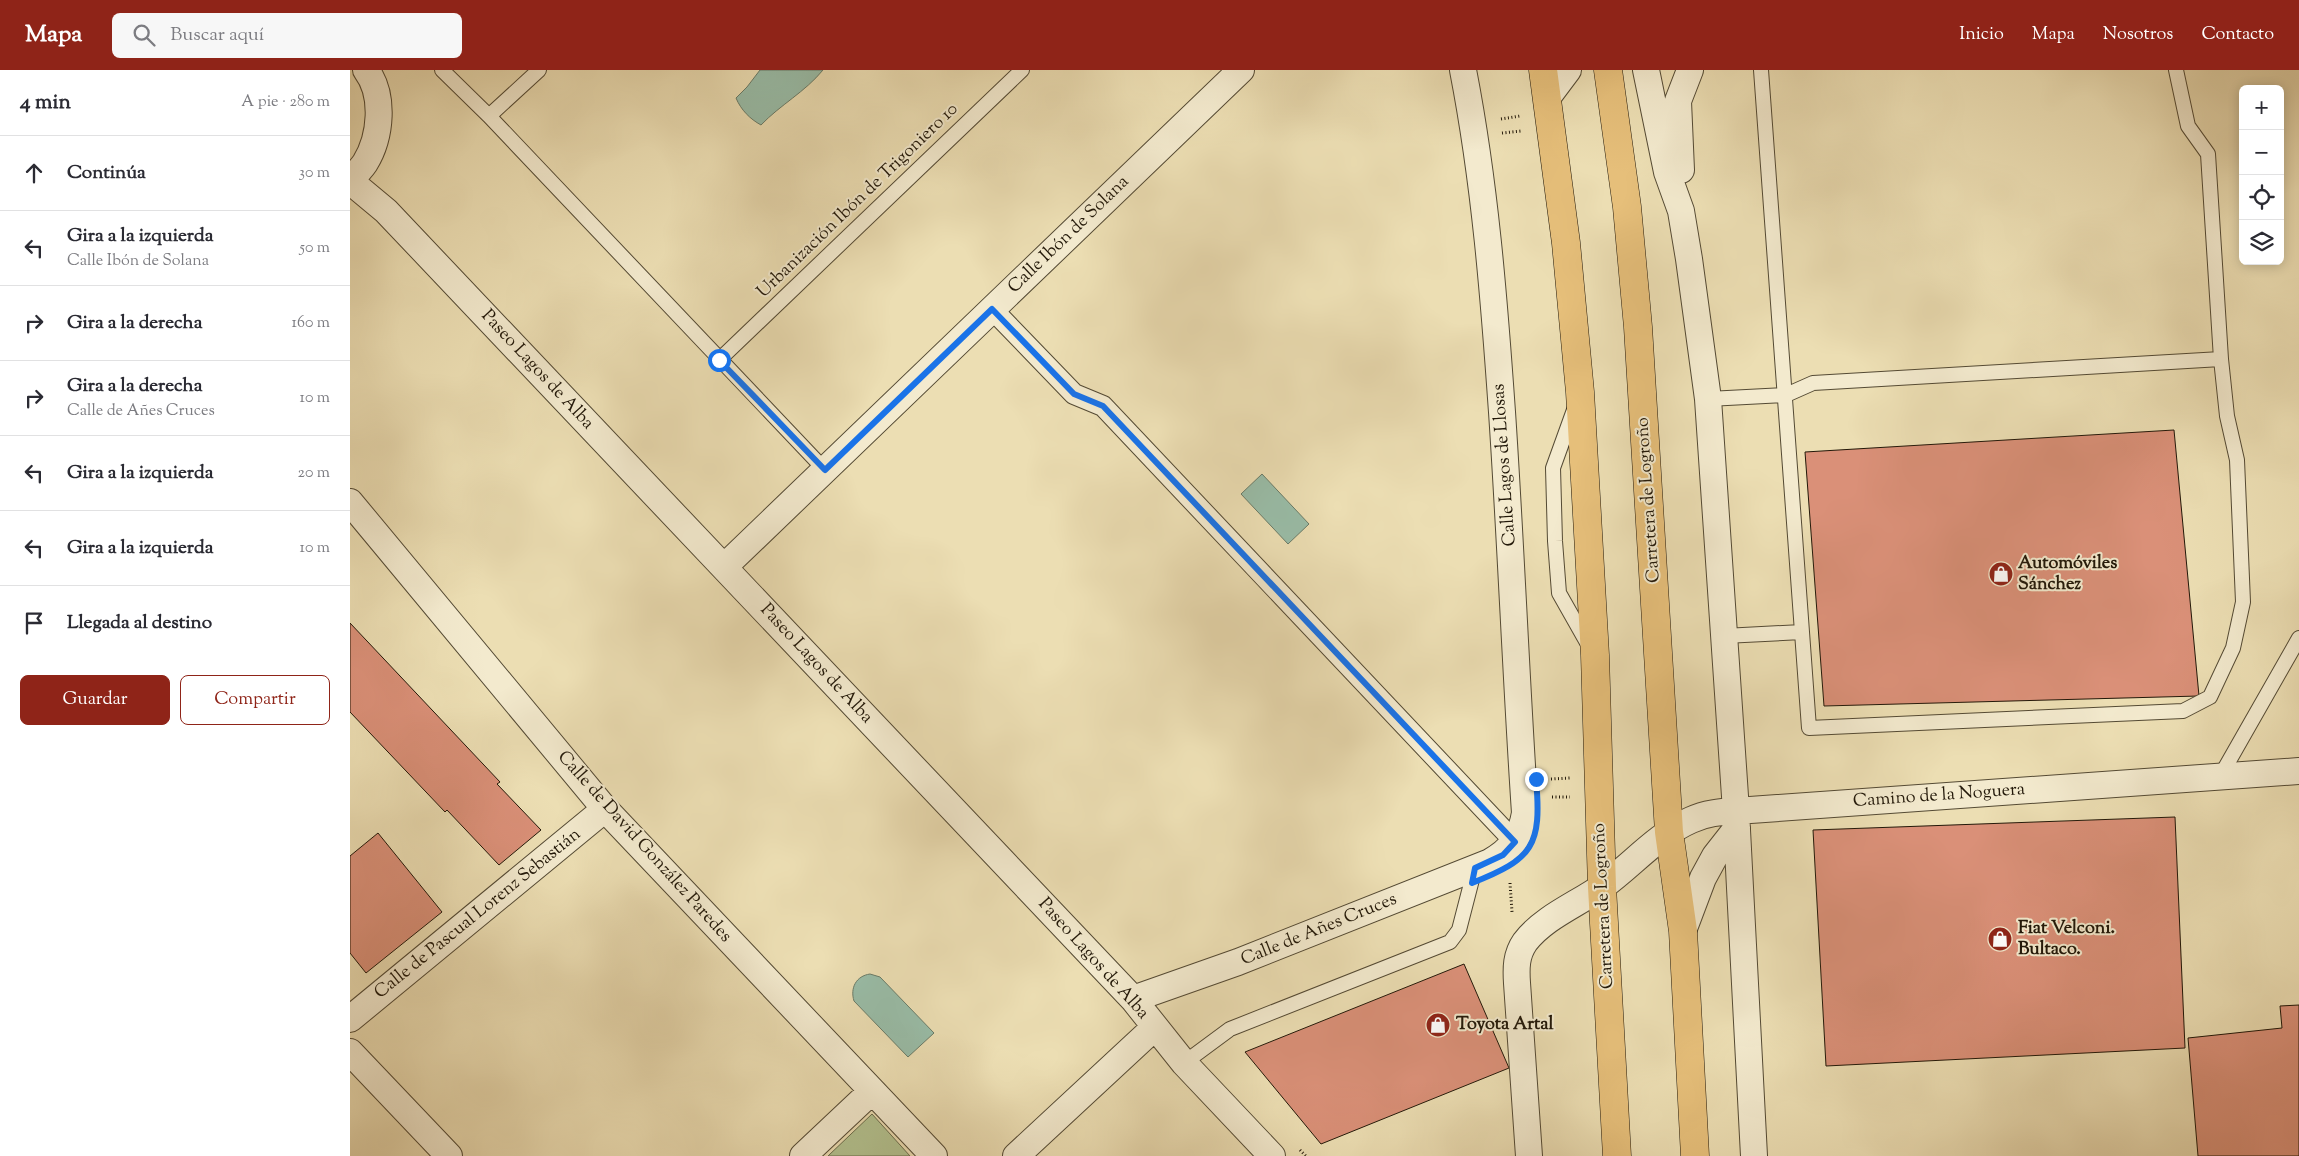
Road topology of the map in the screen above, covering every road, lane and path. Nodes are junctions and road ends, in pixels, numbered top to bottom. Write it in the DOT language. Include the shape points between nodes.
graph roads {
  1 [pos="366,70"];
  2 [pos="442,70"];
  3 [pos="539,70"];
  4 [pos="1022,70"];
  5 [pos="1241,70"];
  6 [pos="1464,70"];
  7 [pos="1543,70"];
  8 [pos="1568,70"];
  9 [pos="1608,70"];
  10 [pos="1646,70"];
  11 [pos="1690,70"];
  12 [pos="1761,70"];
  13 [pos="2176,70"];
  14 [pos="1547,98"];
  15 [pos="489,116"];
  16 [pos="350,180"];
  17 [pos="1681,211"];
  18 [pos="992,309"];
  19 [pos="2221,359"];
  20 [pos="719,360"];
  21 [pos="1786,395"];
  22 [pos="1708,399"];
  23 [pos="825,470"];
  24 [pos="350,502"];
  25 [pos="724,567"];
  26 [pos="1802,632"];
  27 [pos="1724,636"];
  28 [pos="2299,638"];
  29 [pos="2299,771"];
  30 [pos="2221,775"];
  31 [pos="605,809"];
  32 [pos="1736,819"];
  33 [pos="1669,832"];
  34 [pos="1509,849"];
  35 [pos="1475,868"];
  36 [pos="1602,886"];
  37 [pos="1682,931"];
  38 [pos="1133,999"];
  39 [pos="350,1019"];
  40 [pos="1155,1027"];
  41 [pos="350,1052"];
  42 [pos="1184,1063"];
  43 [pos="872,1092"];
  44 [pos="1300,1149"];
  45 [pos="449,1156"];
  46 [pos="803,1156"];
  47 [pos="934,1156"];
  48 [pos="1016,1156"];
  49 [pos="1272,1156"];
  50 [pos="1306,1156"];
  51 [pos="1529,1156"];
  52 [pos="1617,1156"];
  53 [pos="1695,1156"];
  54 [pos="1754,1156"];
  1 -- 16 [label="street" via="377,95 379,118 375,142 365,163"];
  2 -- 15 [label="lane"];
  3 -- 15 [label="lane"];
  4 -- 20 [label="lane, Urbanización Ibón de Trigoniero 10"];
  5 -- 18 [label="street, Calle Ibón de Solana"];
  6 -- 34 [label="street, Calle Lagos de Llosas" via="1474,123 1486,226 1504,454 1525,813 1522,827"];
  7 -- 14 [label="highway, Carretera de Logroño"];
  8 -- 14 [label="street"];
  9 -- 33 [label="highway, Carretera de Logroño" via="1627,207 1638,327"];
  10 -- 17 [label="street" via="1667,172"];
  11 -- 17 [label="street" via="1678,101"];
  12 -- 21 [label="lane"];
  13 -- 19 [label="lane" via="2188,126 2208,154"];
  14 -- 36 [label="highway, Carretera de Logroño" via="1566,243 1580,392 1595,656"];
  15 -- 20 [label="lane"];
  16 -- 25 [label="street, Paseo Lagos de Alba" via="386,211"];
  17 -- 22 [label="street"];
  18 -- 23 [label="street, Calle Ibón de Solana"];
  18 -- 34 [label="street" via="1074,394 1103,406"];
  19 -- 21 [label="lane" via="1813,383"];
  19 -- 26 [label="lane" via="2227,416 2237,460 2243,602 2233,648 2210,697 2183,711 1809,728"];
  20 -- 23 [label="lane"];
  21 -- 22 [label="lane"];
  21 -- 26 [label="lane"];
  22 -- 27 [label="street"];
  23 -- 25 [label="street, Calle Ibón de Solana"];
  24 -- 31 [label="street, Calle de David González Paredes"];
  25 -- 38 [label="street, Paseo Lagos de Alba"];
  26 -- 27 [label="lane"];
  27 -- 32 [label="street"];
  28 -- 30 [label="lane"];
  29 -- 30 [label="street, Camino de la Noguera"];
  30 -- 32 [label="street, Camino de la Noguera"];
  31 -- 39 [label="street, Calle de Pascual Lorenz Sebastián"];
  31 -- 43 [label="street, Calle de David González Paredes"];
  32 -- 33 [label="street, Camino de la Noguera" via="1708,813"];
  32 -- 37 [label="street, Carretera de Logroño" via="1703,878"];
  32 -- 54 [label="street"];
  33 -- 36 [label="street, Camino de la Noguera"];
  33 -- 37 [label="highway, Carretera de Logroño"];
  34 -- 35 [label="street, Calle de Añes Cruces"];
  35 -- 38 [label="street, Calle de Añes Cruces" via="1238,962"];
  35 -- 42 [label="lane" via="1459,930 1450,942 1230,1029"];
  36 -- 51 [label="street" via="1541,927 1519,953 1516,975"];
  36 -- 52 [label="highway, Carretera de Logroño"];
  37 -- 53 [label="highway, Carretera de Logroño"];
  38 -- 40 [label="street, Paseo Lagos de Alba"];
  40 -- 42 [label="street, Paseo Lagos de Alba"];
  40 -- 48 [label="street"];
  41 -- 45 [label="street"];
  42 -- 49 [label="street, Paseo Lagos de Alba"];
  43 -- 46 [label="street"];
  43 -- 47 [label="street, Calle de David González Paredes"];
  44 -- 50 [label="path"];
}
